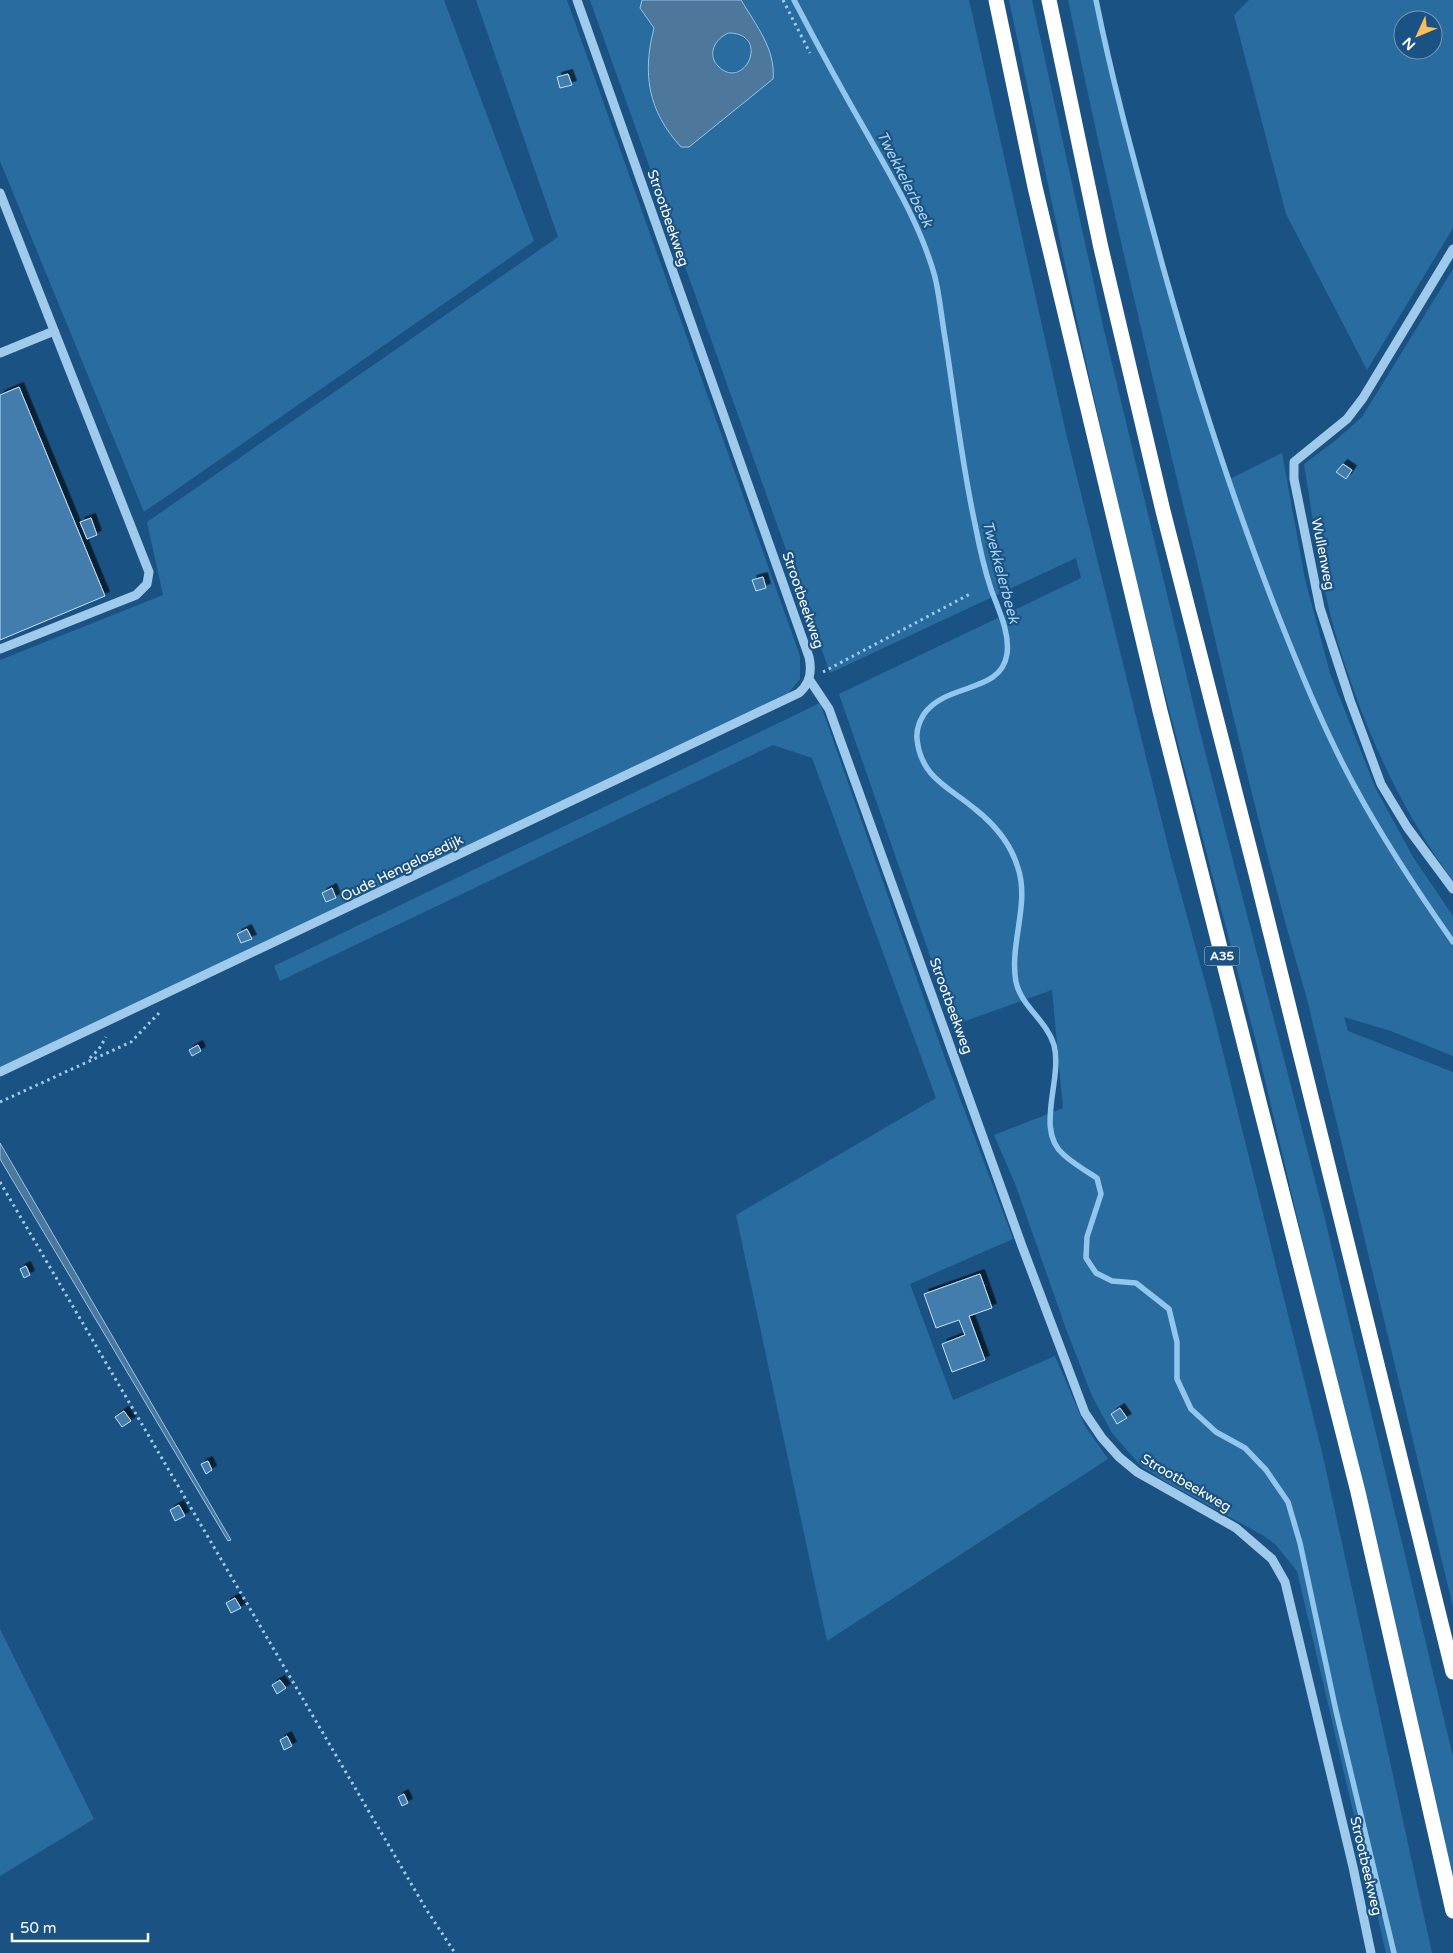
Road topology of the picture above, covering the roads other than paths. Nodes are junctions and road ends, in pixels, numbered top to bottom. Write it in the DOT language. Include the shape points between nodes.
graph roads {
  1 [pos="577,0"];
  2 [pos="996,0"];
  3 [pos="1049,0"];
  4 [pos="0,194"];
  5 [pos="1453,249"];
  6 [pos="54,331"];
  7 [pos="0,353"];
  8 [pos="0,650"];
  9 [pos="809,679"];
  10 [pos="1453,889"];
  11 [pos="0,1072"];
  12 [pos="1453,1672"];
  13 [pos="1453,1911"];
  14 [pos="1371,1953"];
  1 -- 9 [label="street, Strootbeekweg" via="809,657"];
  2 -- 13 [label="highway, A35" via="1035,187 1157,701 1358,1492"];
  3 -- 12 [label="highway" via="1101,248 1163,511"];
  4 -- 6 [label="street"];
  5 -- 10 [label="street, Wullenweg" via="1363,398 1347,419 1294,462 1294,479 1320,608 1381,784 1407,827"];
  6 -- 7 [label="street"];
  6 -- 8 [label="street" via="149,572 147,584 136,595"];
  9 -- 11 [label="street, Oude Hengelosedijk" via="800,693"];
  9 -- 14 [label="street, Strootbeekweg" via="829,709 1085,1413 1119,1457 1137,1472 1236,1528 1272,1560 1285,1582"];
}
